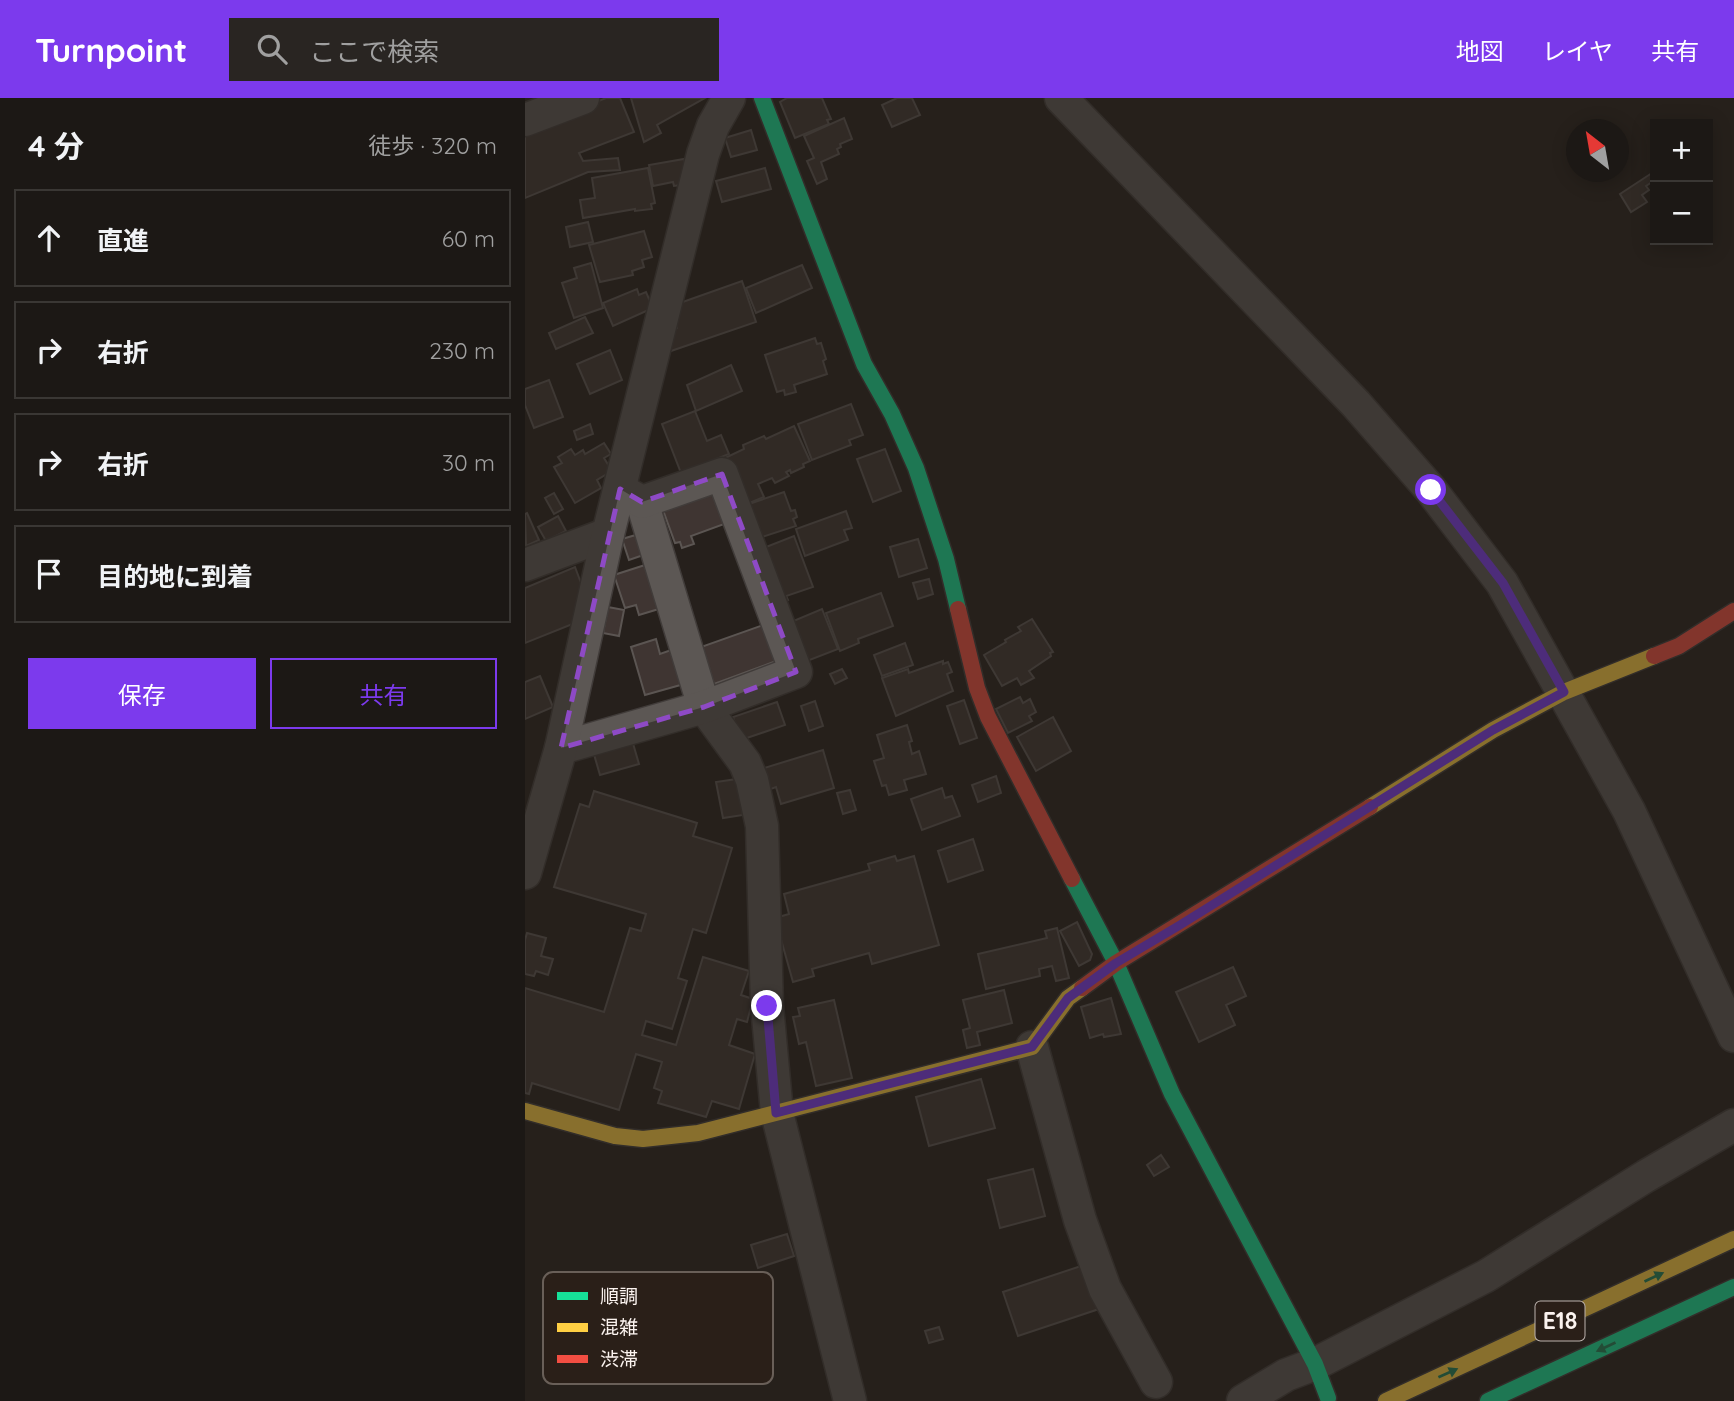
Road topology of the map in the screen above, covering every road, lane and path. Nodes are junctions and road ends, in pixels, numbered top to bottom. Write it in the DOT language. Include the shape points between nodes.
graph roads {
  1 [pos="583,98"];
  2 [pos="729,98"];
  3 [pos="762,98"];
  4 [pos="1061,98"];
  5 [pos="525,120"];
  6 [pos="631,496"];
  7 [pos="608,534"];
  8 [pos="525,565"];
  9 [pos="1734,611"];
  10 [pos="1564,692"];
  11 [pos="705,707"];
  12 [pos="561,748"];
  13 [pos="525,873"];
  14 [pos="1116,963"];
  15 [pos="1734,1036"];
  16 [pos="1032,1047"];
  17 [pos="525,1111"];
  18 [pos="776,1113"];
  19 [pos="1734,1125"];
  20 [pos="1734,1239"];
  21 [pos="1734,1287"];
  22 [pos="1315,1364"];
  23 [pos="1156,1382"];
  24 [pos="1328,1398"];
  25 [pos="851,1401"];
  26 [pos="1243,1401"];
  27 [pos="1386,1401"];
  28 [pos="1488,1401"];
  1 -- 5 [label="street"];
  2 -- 6 [label="street" via="712,125 702,154"];
  3 -- 14 [label="main road" via="865,364 916,468 946,559 988,717"];
  4 -- 10 [label="street" via="1356,404 1431,490 1503,583"];
  6 -- 7 [label="street"];
  6 -- 11 [label="street"];
  6 -- 11 [label="street" via="722,474 796,673"];
  7 -- 8 [label="street"];
  7 -- 12 [label="street"];
  9 -- 10 [label="main road" via="1679,646"];
  10 -- 14 [label="main road" via="1493,730"];
  10 -- 15 [label="street" via="1629,811"];
  11 -- 12 [label="street"];
  11 -- 18 [label="street" via="745,763 762,826 767,1006"];
  12 -- 13 [label="street"];
  14 -- 16 [label="main road" via="1068,998"];
  14 -- 22 [label="main road" via="1172,1094"];
  16 -- 18 [label="main road"];
  16 -- 23 [label="street" via="1080,1220 1105,1289"];
  17 -- 18 [label="main road" via="615,1136 643,1139 698,1133"];
  18 -- 25 [label="street"];
  19 -- 22 [label="street" via="1486,1276"];
  27 -- 20 [label="main road, E18, one-way"];
  21 -- 28 [label="main road, E18, one-way"];
  22 -- 24 [label="main road"];
  22 -- 26 [label="street"];
}
